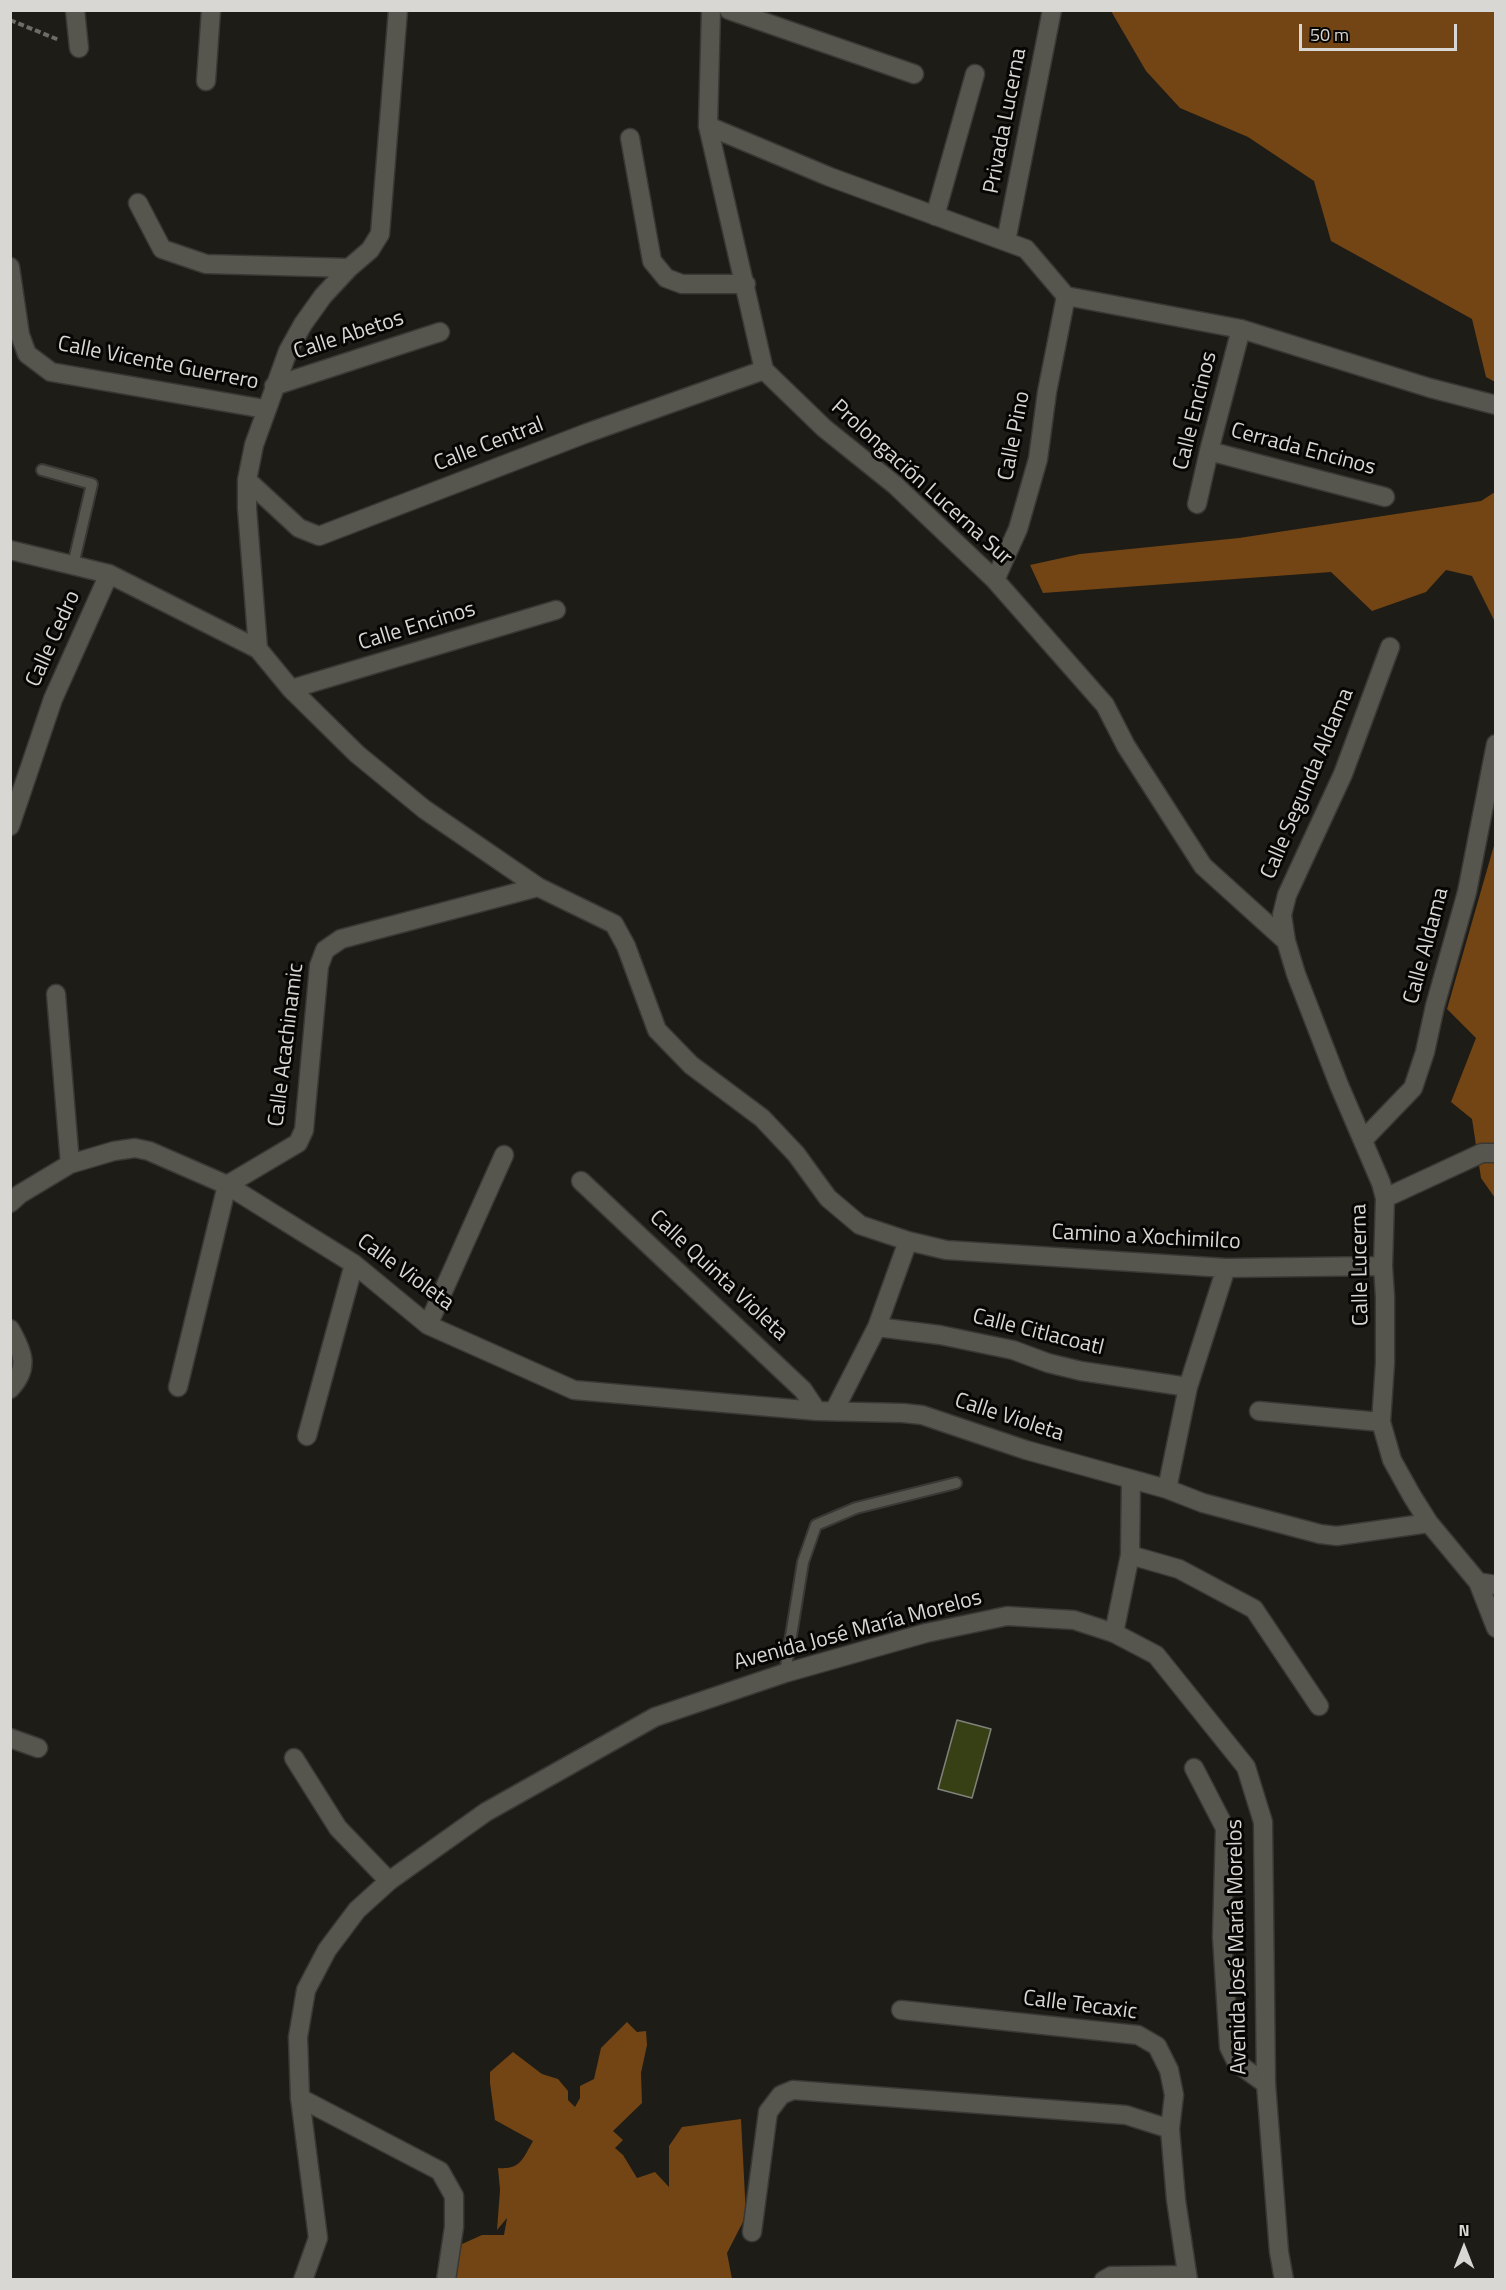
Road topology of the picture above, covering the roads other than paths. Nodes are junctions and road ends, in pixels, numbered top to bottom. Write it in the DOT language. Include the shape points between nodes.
graph roads {
  1 [pos="75,10"];
  2 [pos="211,10"];
  3 [pos="398,10"];
  4 [pos="711,10"];
  5 [pos="729,10"];
  6 [pos="1052,10"];
  7 [pos="79,48"];
  8 [pos="914,74"];
  9 [pos="975,74"];
  10 [pos="206,81"];
  11 [pos="708,126"];
  12 [pos="630,138"];
  13 [pos="138,202"];
  14 [pos="936,216"];
  15 [pos="1006,241"];
  16 [pos="10,267"];
  17 [pos="349,268"];
  18 [pos="746,284"];
  19 [pos="1066,296"];
  20 [pos="1241,329"];
  21 [pos="440,332"];
  22 [pos="764,370"];
  23 [pos="274,386"];
  24 [pos="1496,405"];
  25 [pos="265,409"];
  26 [pos="1209,451"];
  27 [pos="42,470"];
  28 [pos="248,480"];
  29 [pos="1385,496"];
  30 [pos="1197,504"];
  31 [pos="10,550"];
  32 [pos="73,565"];
  33 [pos="109,574"];
  34 [pos="995,580"];
  35 [pos="556,610"];
  36 [pos="1390,647"];
  37 [pos="258,649"];
  38 [pos="291,689"];
  39 [pos="1496,744"];
  40 [pos="10,826"];
  41 [pos="538,887"];
  42 [pos="1286,942"];
  43 [pos="57,994"];
  44 [pos="1363,1140"];
  45 [pos="1496,1153"];
  46 [pos="504,1155"];
  47 [pos="70,1164"];
  48 [pos="581,1180"];
  49 [pos="227,1185"];
  50 [pos="1385,1198"];
  51 [pos="10,1203"];
  52 [pos="908,1241"];
  53 [pos="354,1264"];
  54 [pos="1383,1266"];
  55 [pos="1226,1268"];
  56 [pos="428,1325"];
  57 [pos="877,1327"];
  58 [pos="10,1329"];
  59 [pos="178,1387"];
  60 [pos="1188,1387"];
  61 [pos="10,1389"];
  62 [pos="826,1411"];
  63 [pos="1259,1411"];
  64 [pos="1381,1422"];
  65 [pos="307,1436"];
  66 [pos="1131,1480"];
  67 [pos="956,1483"];
  68 [pos="1167,1488"];
  69 [pos="1429,1523"];
  70 [pos="1130,1555"];
  71 [pos="1487,1584"];
  72 [pos="1496,1628"];
  73 [pos="1114,1632"];
  74 [pos="785,1673"];
  75 [pos="1319,1706"];
  76 [pos="10,1738"];
  77 [pos="38,1748"];
  78 [pos="294,1758"];
  79 [pos="1194,1768"];
  80 [pos="388,1881"];
  81 [pos="901,2010"];
  82 [pos="1266,2084"];
  83 [pos="300,2098"];
  84 [pos="1170,2129"];
  85 [pos="752,2232"];
  86 [pos="1187,2277"];
  87 [pos="303,2280"];
  88 [pos="446,2280"];
  89 [pos="1104,2280"];
  90 [pos="1284,2280"];
  1 -- 7 [label="street"];
  2 -- 10 [label="street"];
  3 -- 17 [label="street" via="380,234 370,250"];
  4 -- 11 [label="street"];
  5 -- 8 [label="street"];
  6 -- 15 [label="street, Privada Lucerna"];
  9 -- 14 [label="street"];
  11 -- 14 [label="street"];
  11 -- 18 [label="street"];
  12 -- 18 [label="street" via="652,261 666,278 682,284"];
  13 -- 17 [label="street" via="162,249 206,264"];
  14 -- 15 [label="street"];
  15 -- 19 [label="street" via="1026,249"];
  16 -- 25 [label="street, Calle Vicente Guerrero" via="20,335 27,354 51,372"];
  17 -- 23 [label="street" via="303,324"];
  18 -- 22 [label="street"];
  19 -- 20 [label="street"];
  19 -- 34 [label="street, Calle Pino" via="1038,459 1018,529"];
  20 -- 24 [label="street"];
  20 -- 26 [label="street, Calle Encinos"];
  21 -- 23 [label="street, Calle Abetos"];
  22 -- 28 [label="street, Calle Central" via="319,536 298,528"];
  22 -- 34 [label="street, Prolongación Lucerna Sur" via="824,428 895,485"];
  23 -- 25 [label="street"];
  25 -- 28 [label="street"];
  26 -- 29 [label="street, Cerrada Encinos"];
  26 -- 30 [label="street, Calle Encinos"];
  27 -- 32 [label="lane" via="92,484"];
  28 -- 37 [label="street"];
  31 -- 32 [label="street"];
  32 -- 33 [label="street"];
  33 -- 37 [label="street"];
  33 -- 40 [label="street, Calle Cedro" via="54,699"];
  34 -- 42 [label="street, Prolongación Lucerna Sur" via="1105,705 1126,746 1203,866"];
  35 -- 38 [label="street, Calle Encinos"];
  36 -- 42 [label="street, Calle Segunda Aldama" via="1343,774 1287,895 1282,915"];
  37 -- 38 [label="street, Camino a Xochimilco"];
  38 -- 41 [label="street, Camino a Xochimilco" via="357,754 424,809"];
  39 -- 44 [label="street, Calle Aldama" via="1467,892 1413,1088"];
  41 -- 49 [label="street, Calle Acachinamic" via="341,939 326,950 319,966 304,1130 298,1143"];
  41 -- 52 [label="street, Camino a Xochimilco" via="614,924 657,1030 691,1065 762,1118 836,1205 860,1225"];
  42 -- 44 [label="street, Calle Lucerna"];
  43 -- 47 [label="street"];
  44 -- 50 [label="street, Calle Lucerna"];
  45 -- 50 [label="street" via="1482,1153"];
  46 -- 56 [label="street"];
  47 -- 49 [label="street, Calle Violeta" via="135,1148"];
  47 -- 51 [label="street, Calle Violeta"];
  48 -- 62 [label="street, Calle Quinta Violeta"];
  49 -- 53 [label="street, Calle Violeta"];
  49 -- 59 [label="street"];
  50 -- 54 [label="street, Calle Lucerna"];
  52 -- 55 [label="street, Camino a Xochimilco" via="946,1250"];
  52 -- 57 [label="street"];
  53 -- 56 [label="street, Calle Violeta"];
  53 -- 65 [label="street"];
  54 -- 55 [label="street, Camino a Xochimilco"];
  54 -- 64 [label="street, Calle Lucerna" via="1385,1363"];
  55 -- 60 [label="street"];
  56 -- 62 [label="street, Calle Violeta" via="574,1390"];
  57 -- 60 [label="street, Calle Citlacoatl" via="1013,1350 1081,1371"];
  57 -- 62 [label="street"];
  58 -- 61 [label="street" via="21,1349 24,1365"];
  60 -- 68 [label="street"];
  62 -- 66 [label="street, Calle Violeta" via="922,1415"];
  63 -- 64 [label="street"];
  64 -- 69 [label="street, Calle Lucerna" via="1392,1460"];
  66 -- 68 [label="street, Calle Violeta"];
  66 -- 70 [label="street"];
  67 -- 74 [label="lane" via="856,1508 816,1524 803,1562"];
  68 -- 69 [label="street, Calle Violeta" via="1203,1503 1320,1534 1337,1536"];
  69 -- 71 [label="street, Calle Lucerna"];
  70 -- 73 [label="street"];
  70 -- 75 [label="street" via="1179,1569 1254,1609"];
  71 -- 72 [label="street, Calle Lucerna"];
  73 -- 74 [label="street, Avenida José María Morelos" via="1074,1620 1007,1616 926,1632"];
  73 -- 82 [label="street, Avenida José María Morelos" via="1156,1654 1246,1767 1263,1822"];
  74 -- 80 [label="street, Avenida José María Morelos" via="655,1717 486,1812"];
  76 -- 77 [label="street"];
  78 -- 80 [label="street" via="338,1828"];
  79 -- 82 [label="street" via="1225,1828 1222,1937 1229,2047 1237,2063"];
  80 -- 83 [label="street, Avenida José María Morelos" via="357,1910 327,1950 306,1990 298,2037"];
  81 -- 84 [label="street, Calle Tecaxic" via="1138,2035 1157,2046 1169,2070 1174,2095"];
  82 -- 90 [label="street, Avenida José María Morelos"];
  83 -- 87 [label="street, Avenida José María Morelos" via="318,2238"];
  83 -- 88 [label="street" via="440,2172 454,2196"];
  84 -- 85 [label="street" via="1126,2115 793,2090 781,2095 768,2112"];
  84 -- 86 [label="street, Calle Tecaxic"];
  86 -- 89 [label="street" via="1111,2276"];
}
